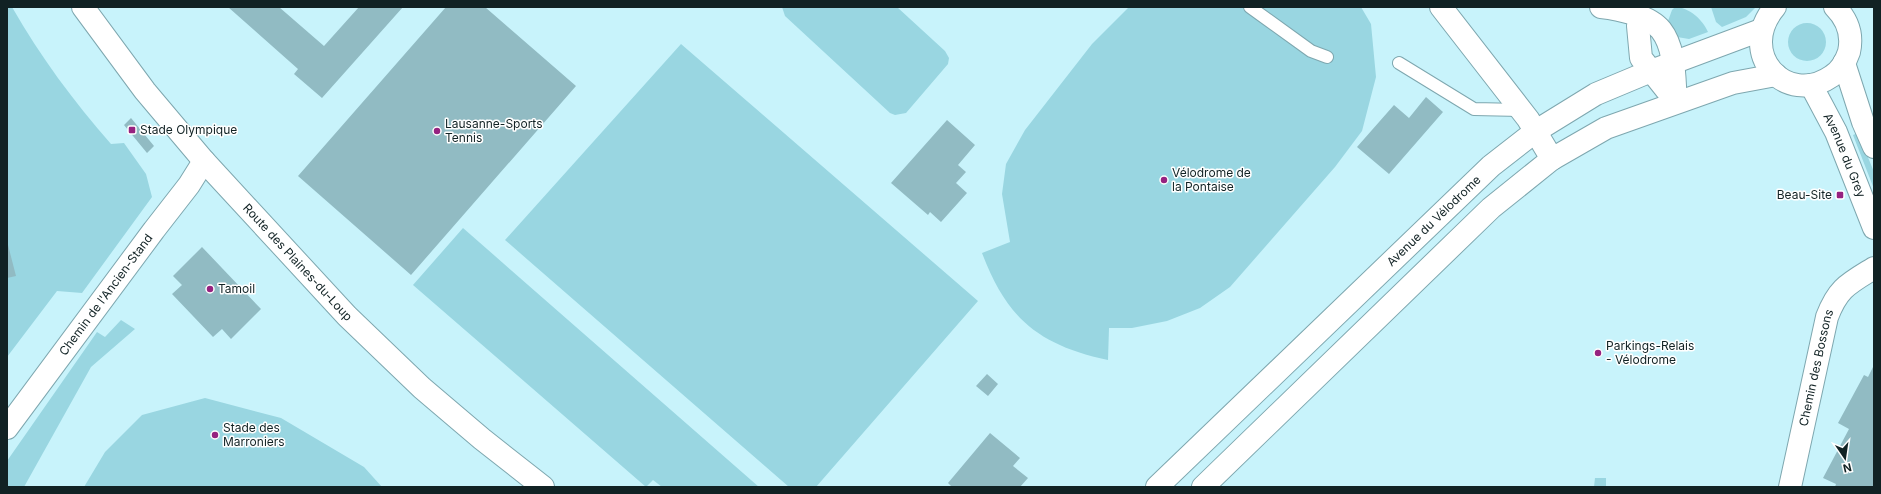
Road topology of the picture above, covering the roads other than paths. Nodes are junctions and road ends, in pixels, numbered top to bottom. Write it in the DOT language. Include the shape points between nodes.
graph roads {
  1 [pos="83,7"];
  2 [pos="1250,7"];
  3 [pos="1441,7"];
  4 [pos="1601,7"];
  5 [pos="1775,7"];
  6 [pos="1841,9"];
  7 [pos="1640,17"];
  8 [pos="1761,30"];
  9 [pos="1327,58"];
  10 [pos="1399,63"];
  11 [pos="1673,63"];
  12 [pos="1844,63"];
  13 [pos="1651,71"];
  14 [pos="1776,75"];
  15 [pos="1811,85"];
  16 [pos="1676,102"];
  17 [pos="1521,110"];
  18 [pos="1536,132"];
  19 [pos="1874,147"];
  20 [pos="1552,159"];
  21 [pos="204,161"];
  22 [pos="1874,228"];
  23 [pos="1874,268"];
  24 [pos="7,428"];
  25 [pos="543,487"];
  26 [pos="1157,487"];
  27 [pos="1203,487"];
  28 [pos="1790,487"];
  1 -- 21 [label="street, Route des Plaines-du-Loup" via="145,91"];
  2 -- 9 [label="lane" via="1311,51"];
  3 -- 17 [label="street"];
  4 -- 7 [label="street" via="1618,8"];
  5 -- 8 [label="street"];
  6 -- 12 [label="street" via="1850,37 1850,46"];
  7 -- 11 [label="street" via="1661,30 1670,48"];
  7 -- 13 [label="street" via="1638,26 1641,58"];
  8 -- 11 [label="street, Avenue du Vélodrome"];
  8 -- 14 [label="street" via="1761,51 1769,68"];
  10 -- 17 [label="lane" via="1474,109"];
  11 -- 13 [label="street, Avenue du Vélodrome"];
  11 -- 16 [label="street"];
  12 -- 15 [label="street" via="1836,73 1824,81"];
  12 -- 19 [label="street"];
  13 -- 16 [label="street"];
  13 -- 18 [label="street, Avenue du Vélodrome" via="1596,94"];
  14 -- 15 [label="street" via="1786,82"];
  14 -- 16 [label="street" via="1733,83"];
  15 -- 22 [label="street, Avenue du Grey" via="1836,132"];
  16 -- 20 [label="street" via="1606,128"];
  17 -- 18 [label="street"];
  18 -- 20 [label="street"];
  18 -- 26 [label="street, Avenue du Vélodrome" via="1491,166"];
  20 -- 27 [label="street" via="1491,208"];
  21 -- 24 [label="street, Chemin de l'Ancien-Stand" via="190,185"];
  21 -- 25 [label="street, Route des Plaines-du-Loup" via="364,332 422,388"];
  23 -- 28 [label="street, Chemin des Bossons" via="1844,287 1827,317"];
}
